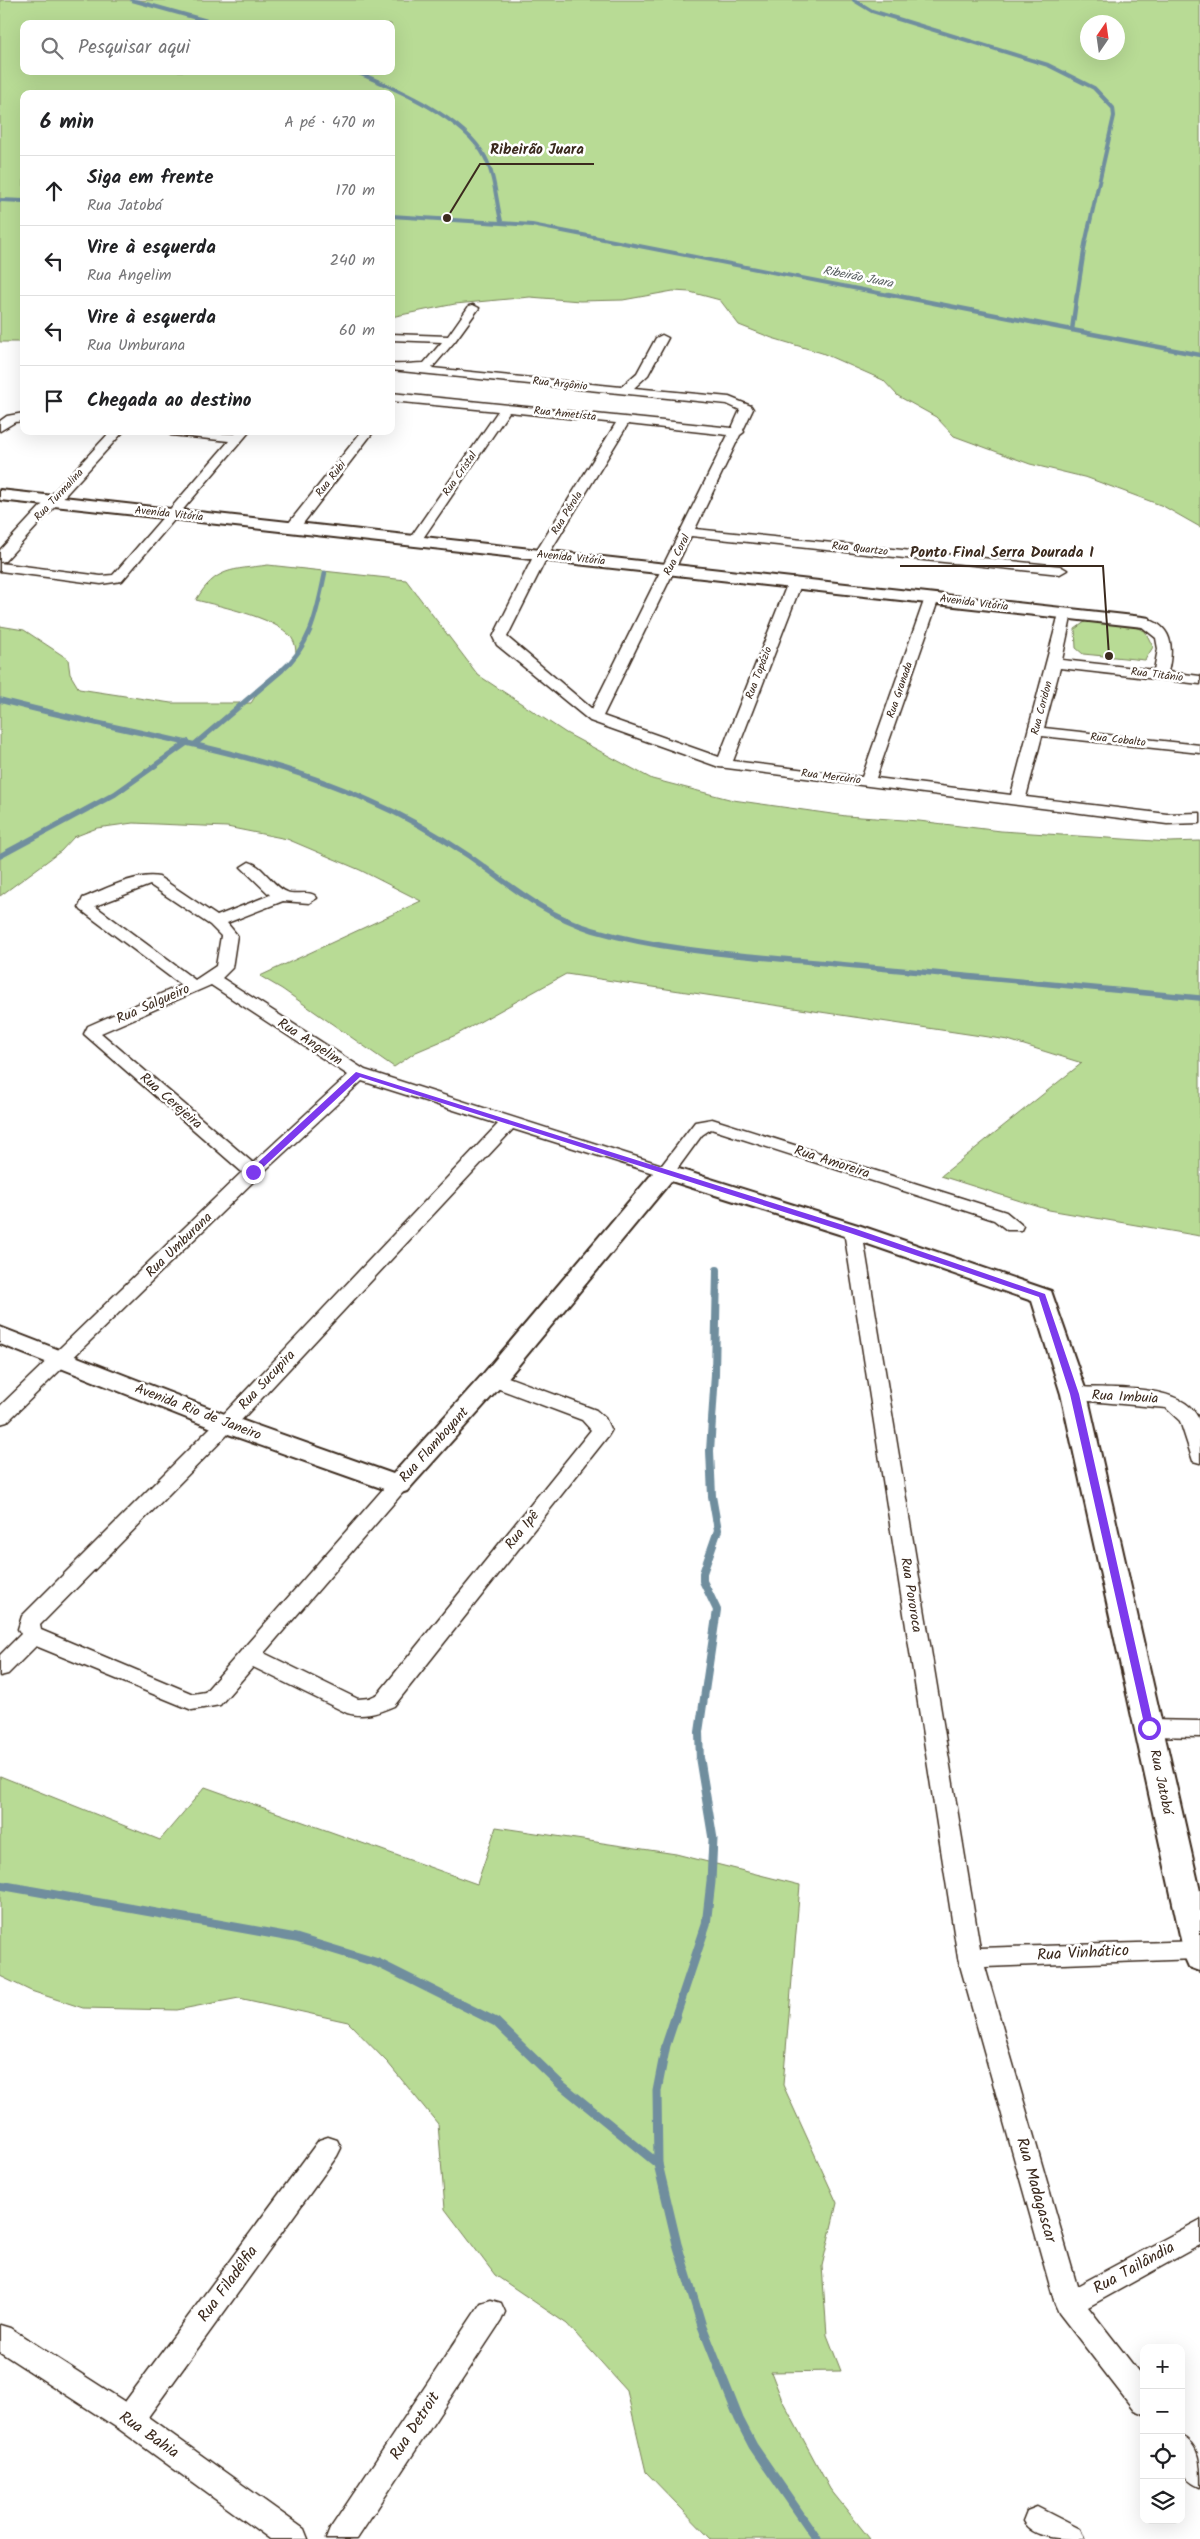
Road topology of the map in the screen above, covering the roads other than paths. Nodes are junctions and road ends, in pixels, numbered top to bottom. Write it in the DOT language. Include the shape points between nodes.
graph roads {
  1 [pos="474,308"];
  2 [pos="395,337"];
  3 [pos="662,338"];
  4 [pos="451,339"];
  5 [pos="395,366"];
  6 [pos="395,366"];
  7 [pos="624,390"];
  8 [pos="395,398"];
  9 [pos="729,401"];
  10 [pos="506,408"];
  11 [pos="20,418"];
  12 [pos="625,419"];
  13 [pos="0,427"];
  14 [pos="738,432"];
  15 [pos="114,435"];
  16 [pos="241,435"];
  17 [pos="365,435"];
  18 [pos="0,495"];
  19 [pos="55,501"];
  20 [pos="171,514"];
  21 [pos="293,527"];
  22 [pos="689,532"];
  23 [pos="414,541"];
  24 [pos="541,555"];
  25 [pos="0,558"];
  26 [pos="0,567"];
  27 [pos="670,569"];
  28 [pos="1060,570"];
  29 [pos="118,577"];
  30 [pos="795,582"];
  31 [pos="932,598"];
  32 [pos="1065,613"];
  33 [pos="1143,622"];
  34 [pos="500,636"];
  35 [pos="1054,663"];
  36 [pos="1160,675"];
  37 [pos="1200,680"];
  38 [pos="596,718"];
  39 [pos="1036,731"];
  40 [pos="1200,749"];
  41 [pos="724,764"];
  42 [pos="868,781"];
  43 [pos="1017,801"];
  44 [pos="1200,818"];
  45 [pos="249,867"];
  46 [pos="280,897"];
  47 [pos="309,898"];
  48 [pos="216,922"];
  49 [pos="212,978"];
  50 [pos="194,986"];
  51 [pos="94,1030"];
  52 [pos="359,1074"];
  53 [pos="510,1122"];
  54 [pos="253,1172"];
  55 [pos="666,1172"];
  56 [pos="1014,1226"];
  57 [pos="853,1231"];
  58 [pos="1042,1296"];
  59 [pos="0,1335"];
  60 [pos="60,1360"];
  61 [pos="493,1379"];
  62 [pos="1074,1394"];
  63 [pos="0,1417"];
  64 [pos="226,1424"];
  65 [pos="1200,1456"];
  66 [pos="398,1485"];
  67 [pos="33,1636"];
  68 [pos="250,1656"];
  69 [pos="0,1668"];
  70 [pos="192,1702"];
  71 [pos="1149,1728"];
  72 [pos="1200,1728"];
  73 [pos="1198,1953"];
  74 [pos="970,1958"];
  75 [pos="328,2148"];
  76 [pos="1200,2232"];
  77 [pos="1069,2304"];
  78 [pos="490,2312"];
  79 [pos="1,2340"];
  80 [pos="1140,2396"];
  81 [pos="128,2420"];
  82 [pos="1185,2454"];
  83 [pos="1200,2473"];
  84 [pos="1037,2521"];
  85 [pos="294,2539"];
  86 [pos="340,2539"];
  87 [pos="1070,2539"];
  1 -- 4 [label="street"];
  2 -- 4 [label="street"];
  3 -- 7 [label="street" via="642,375"];
  4 -- 5 [label="street" via="426,366"];
  6 -- 7 [label="street, Rua Argônio"];
  7 -- 9 [label="street, Rua Argônio"];
  8 -- 10 [label="street, Rua Ametista"];
  9 -- 14 [label="street, Rua Coral" via="747,409"];
  10 -- 12 [label="street, Rua Ametista"];
  10 -- 23 [label="street, Rua Cristal"];
  11 -- 13 [label="street" via="11,419"];
  12 -- 14 [label="street, Rua Ametista"];
  12 -- 24 [label="street, Rua Pérola"];
  14 -- 22 [label="street, Rua Coral"];
  15 -- 19 [label="street, Rua Turmalina"];
  16 -- 20 [label="street"];
  17 -- 21 [label="street, Rua Rubi"];
  18 -- 19 [label="street, Avenida Vitória"];
  19 -- 20 [label="street, Avenida Vitória"];
  19 -- 25 [label="street, Rua Turmalina"];
  20 -- 21 [label="street, Avenida Vitória"];
  20 -- 29 [label="street"];
  21 -- 23 [label="street, Avenida Vitória"];
  22 -- 27 [label="street, Rua Coral"];
  22 -- 28 [label="street, Rua Quartzo"];
  23 -- 24 [label="street, Avenida Vitória"];
  24 -- 27 [label="street, Avenida Vitória"];
  24 -- 34 [label="street, Rua Pérola"];
  26 -- 29 [label="street" via="107,580"];
  27 -- 30 [label="street, Avenida Vitória"];
  27 -- 38 [label="street, Rua Coral"];
  30 -- 31 [label="street, Avenida Vitória"];
  30 -- 41 [label="street, Rua Topázio"];
  31 -- 32 [label="street, Avenida Vitória"];
  31 -- 42 [label="street, Rua Granada"];
  32 -- 33 [label="street, Avenida Vitória"];
  32 -- 35 [label="street, Rua Coridon"];
  33 -- 36 [label="street" via="1157,629 1167,646"];
  34 -- 38 [label="street, Rua Mercúrio" via="502,642 531,668"];
  35 -- 36 [label="street, Rua Titânio"];
  35 -- 39 [label="street, Rua Coridon"];
  36 -- 37 [label="street, Rua Titânio"];
  38 -- 41 [label="street, Rua Mercúrio"];
  39 -- 40 [label="street, Rua Cobalto"];
  39 -- 43 [label="street, Rua Coridon"];
  41 -- 42 [label="street, Rua Mercúrio"];
  42 -- 43 [label="street, Rua Mercúrio"];
  43 -- 44 [label="street, Rua Mercúrio" via="1166,819"];
  45 -- 46 [label="street"];
  46 -- 47 [label="street"];
  46 -- 48 [label="street"];
  48 -- 49 [label="street" via="229,935 224,968"];
  48 -- 50 [label="street" via="153,880 88,900 88,907"];
  49 -- 50 [label="street, Rua Salgueiro"];
  49 -- 52 [label="street, Rua Angelim"];
  50 -- 51 [label="street, Rua Salgueiro"];
  51 -- 54 [label="street, Rua Cerejeira" via="92,1034"];
  52 -- 53 [label="street, Rua Angelim"];
  52 -- 54 [label="street, Rua Umburana"];
  53 -- 55 [label="street, Rua Angelim"];
  53 -- 64 [label="street, Rua Sucupira"];
  54 -- 60 [label="street, Rua Umburana"];
  55 -- 56 [label="street, Rua Amoreira" via="696,1131 701,1126 712,1124 1000,1216"];
  55 -- 57 [label="street, Rua Angelim"];
  55 -- 61 [label="street, Rua Flamboyant"];
  57 -- 58 [label="street, Rua Angelim"];
  57 -- 74 [label="street, Rua Pororoca"];
  58 -- 62 [label="street, Rua Jatobá"];
  59 -- 60 [label="street, Avenida Rio de Janeiro"];
  60 -- 63 [label="street, Rua Umburana"];
  60 -- 64 [label="street, Avenida Rio de Janeiro"];
  61 -- 66 [label="street, Rua Flamboyant"];
  61 -- 68 [label="street, Rua Ipê" via="589,1415 601,1431 386,1700 372,1706 355,1706"];
  62 -- 65 [label="street, Rua Imbuia" via="1163,1399 1177,1403 1186,1411"];
  62 -- 71 [label="street, Rua Jatobá"];
  64 -- 66 [label="street, Avenida Rio de Janeiro"];
  64 -- 67 [label="street, Rua Sucupira" via="30,1622"];
  66 -- 68 [label="street, Rua Flamboyant"];
  67 -- 69 [label="street"];
  67 -- 70 [label="street"];
  68 -- 70 [label="street, Rua Flamboyant" via="212,1699"];
  71 -- 72 [label="street"];
  71 -- 73 [label="street, Rua Jatobá"];
  73 -- 74 [label="street, Rua Vinhático"];
  74 -- 77 [label="street, Rua Madagascar"];
  75 -- 81 [label="street, Rua Filadélfia"];
  76 -- 77 [label="street, Rua Tailândia"];
  77 -- 80 [label="street, Rua Madagascar"];
  78 -- 86 [label="street, Rua Detroit"];
  79 -- 81 [label="street, Rua Bahia"];
  81 -- 85 [label="street, Rua Bahia"];
  82 -- 83 [label="street"];
  84 -- 87 [label="street"];
}
